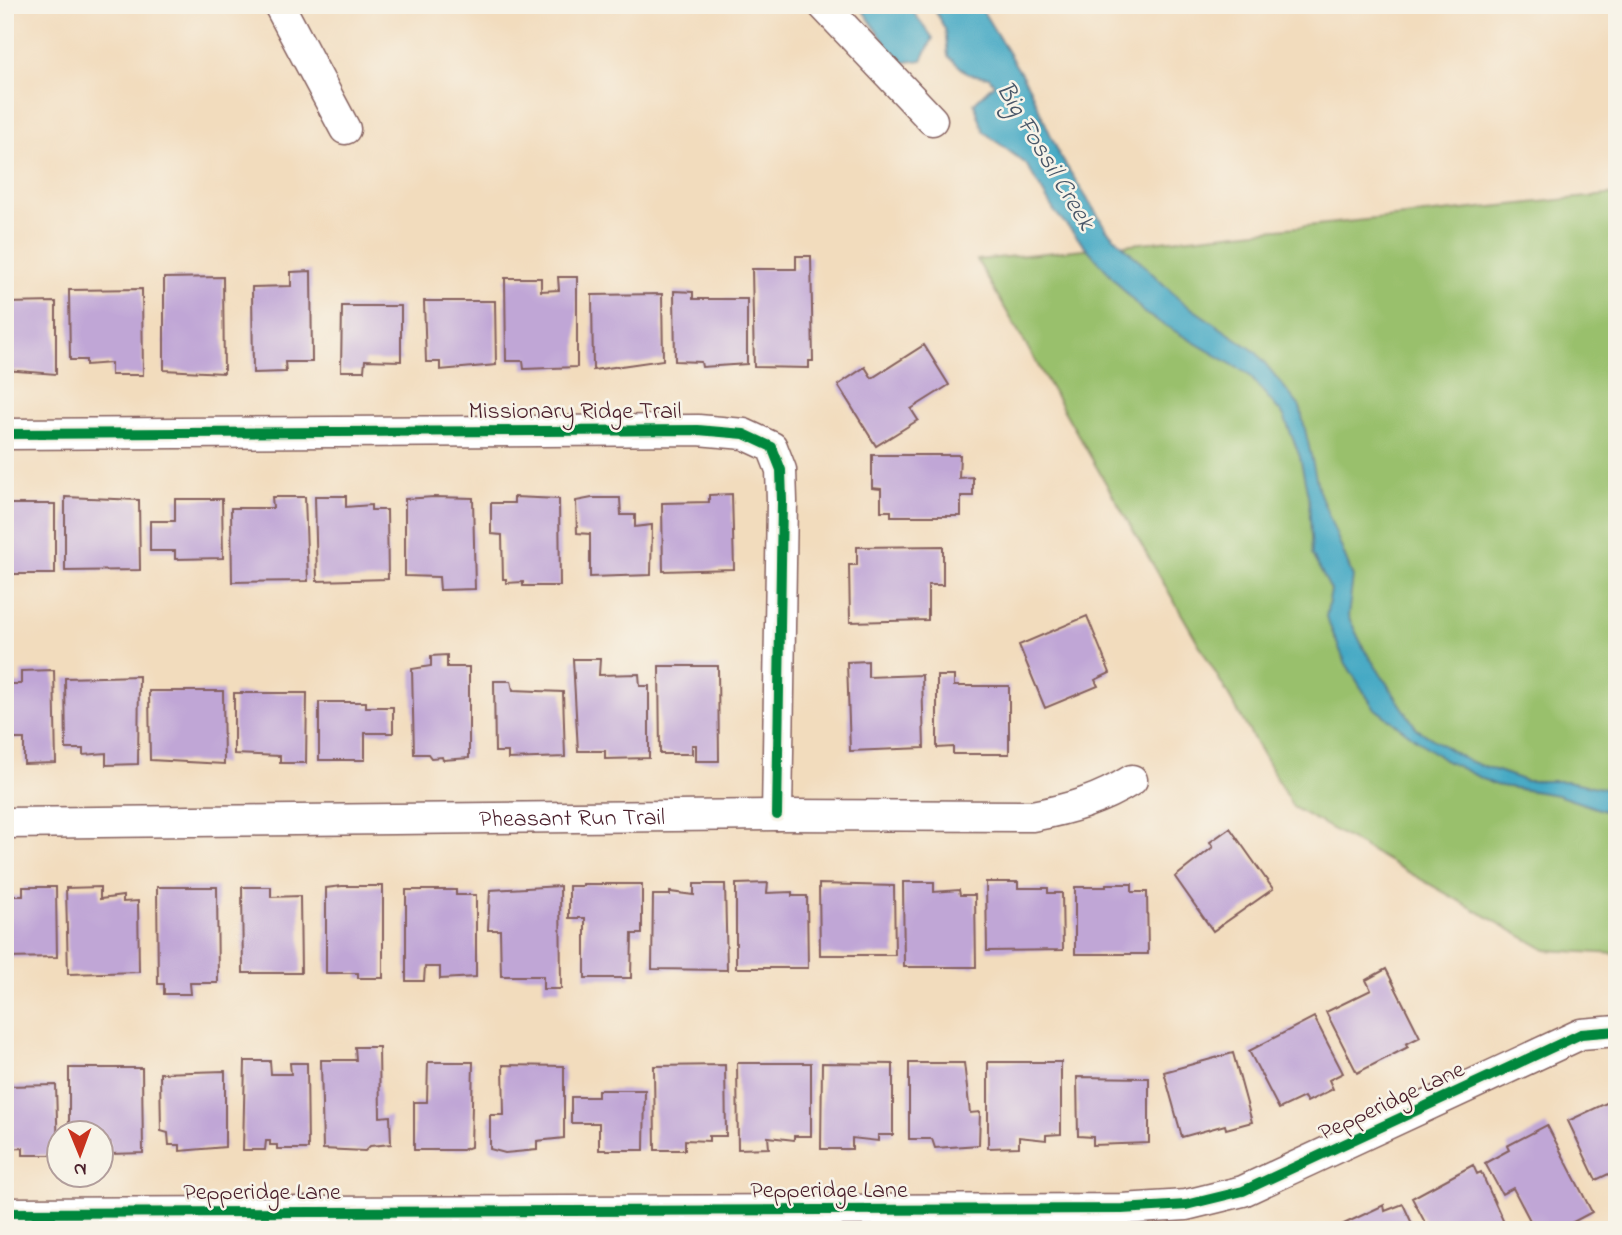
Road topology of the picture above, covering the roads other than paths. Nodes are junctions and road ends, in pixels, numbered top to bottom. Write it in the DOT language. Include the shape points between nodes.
graph roads {
  1 [pos="279,5"];
  2 [pos="823,5"];
  3 [pos="932,120"];
  4 [pos="345,129"];
  5 [pos="5,434"];
  6 [pos="1132,780"];
  7 [pos="777,814"];
  8 [pos="5,823"];
  9 [pos="1617,1031"];
  10 [pos="5,1213"];
  1 -- 4 [label="street"];
  2 -- 3 [label="street"];
  5 -- 7 [label="street, Missionary Ridge Trail" via="698,430 744,434 772,447 781,470 782,501"];
  6 -- 7 [label="street, Pheasant Run Trail" via="1105,797 1032,816"];
  7 -- 8 [label="street, Pheasant Run Trail"];
  9 -- 10 [label="street, Pepperidge Lane" via="1581,1034 1243,1191 1186,1205 1122,1209"];
}
